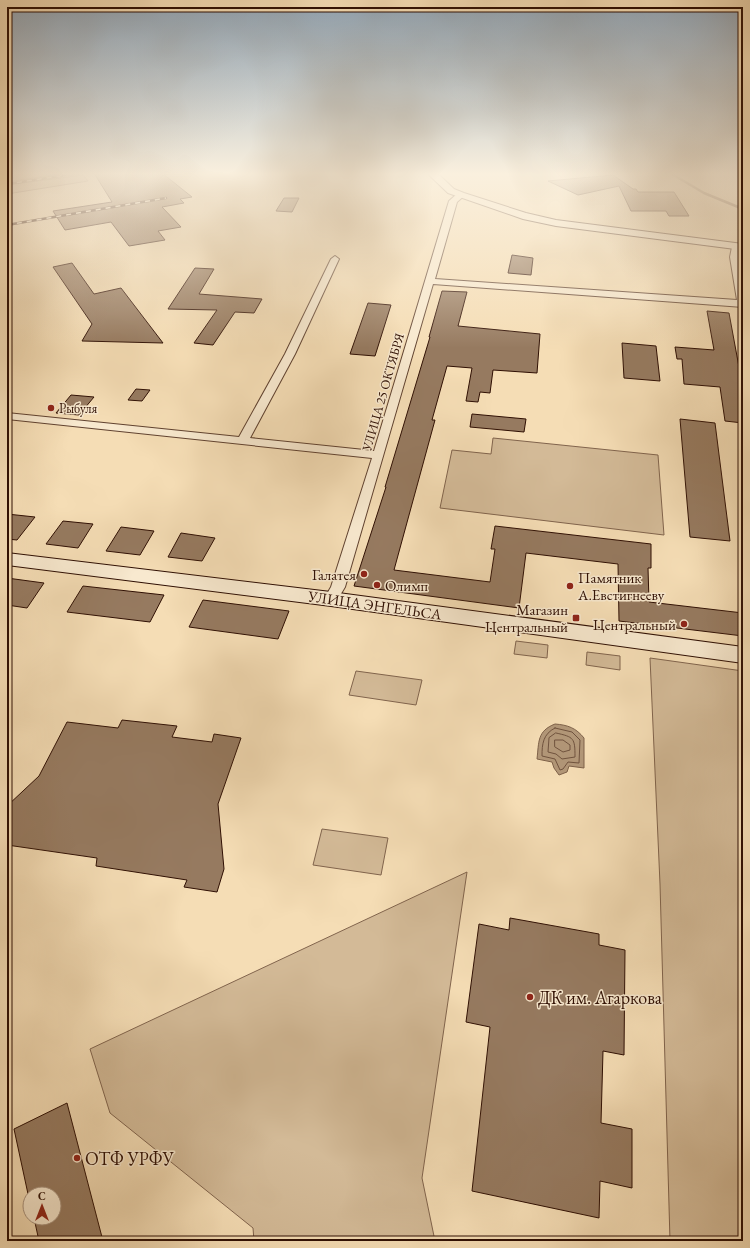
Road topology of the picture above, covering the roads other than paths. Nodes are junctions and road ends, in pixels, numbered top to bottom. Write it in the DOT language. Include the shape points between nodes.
graph roads {
  1 [pos="444,231"];
  2 [pos="619,231"];
  3 [pos="739,247"];
  4 [pos="335,259"];
  5 [pos="430,280"];
  6 [pos="743,304"];
  7 [pos="7,416"];
  8 [pos="242,442"];
  9 [pos="379,455"];
  10 [pos="7,559"];
  11 [pos="331,599"];
  12 [pos="743,655"];
  1 -- 5 [label="street, УЛИЦА 25 ОКТЯБРЯ"];
  2 -- 3 [label="street"];
  3 -- 6 [label="street" via="734,257"];
  4 -- 8 [label="street" via="290,354"];
  5 -- 6 [label="street"];
  5 -- 9 [label="street, УЛИЦА 25 ОКТЯБРЯ"];
  7 -- 8 [label="street"];
  8 -- 9 [label="street"];
  9 -- 11 [label="street, УЛИЦА 25 ОКТЯБРЯ" via="338,587"];
  10 -- 11 [label="main road, УЛИЦА ЭНГЕЛЬСА"];
  11 -- 12 [label="main road, УЛИЦА ЭНГЕЛЬСА"];
}
